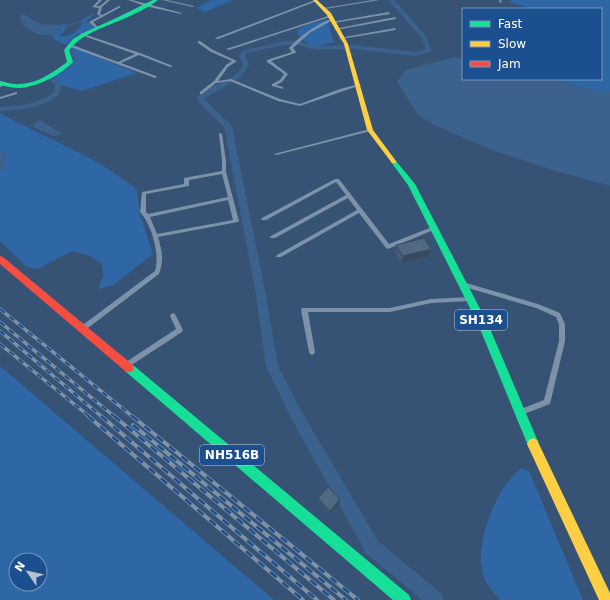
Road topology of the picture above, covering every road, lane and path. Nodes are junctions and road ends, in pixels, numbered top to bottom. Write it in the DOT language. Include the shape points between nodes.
graph roads {
  1 [pos="101,0"];
  2 [pos="109,0"];
  3 [pos="129,0"];
  4 [pos="156,0"];
  5 [pos="163,0"];
  6 [pos="199,0"];
  7 [pos="316,0"];
  8 [pos="203,1"];
  9 [pos="379,2"];
  10 [pos="146,5"];
  11 [pos="193,6"];
  12 [pos="101,7"];
  13 [pos="120,8"];
  14 [pos="180,13"];
  15 [pos="389,13"];
  16 [pos="102,16"];
  17 [pos="330,18"];
  18 [pos="395,18"];
  19 [pos="98,28"];
  20 [pos="395,29"];
  21 [pos="84,34"];
  22 [pos="217,38"];
  23 [pos="199,42"];
  24 [pos="344,44"];
  25 [pos="69,45"];
  26 [pos="228,49"];
  27 [pos="139,54"];
  28 [pos="119,63"];
  29 [pos="171,66"];
  30 [pos="155,77"];
  31 [pos="215,82"];
  32 [pos="0,85"];
  33 [pos="359,86"];
  34 [pos="282,88"];
  35 [pos="16,93"];
  36 [pos="200,94"];
  37 [pos="0,98"];
  38 [pos="370,130"];
  39 [pos="220,134"];
  40 [pos="276,154"];
  41 [pos="224,172"];
  42 [pos="349,195"];
  43 [pos="230,198"];
  44 [pos="360,210"];
  45 [pos="147,216"];
  46 [pos="264,219"];
  47 [pos="434,228"];
  48 [pos="155,236"];
  49 [pos="273,237"];
  50 [pos="279,256"];
  51 [pos="0,259"];
  52 [pos="463,284"];
  53 [pos="470,299"];
  54 [pos="173,316"];
  55 [pos="82,329"];
  56 [pos="312,352"];
  57 [pos="125,366"];
  58 [pos="519,413"];
  59 [pos="404,600"];
  60 [pos="606,600"];
  1 -- 12 [label="street" via="93,7"];
  2 -- 12 [label="street"];
  3 -- 10 [label="street"];
  4 -- 10 [label="main road"];
  5 -- 11 [label="street"];
  6 -- 8 [label="street"];
  7 -- 17 [label="main road, SH134"];
  7 -- 22 [label="street"];
  9 -- 17 [label="street"];
  10 -- 14 [label="street"];
  10 -- 19 [label="main road"];
  12 -- 16 [label="street" via="98,14"];
  13 -- 16 [label="street"];
  15 -- 17 [label="street"];
  16 -- 19 [label="street" via="91,22"];
  17 -- 18 [label="street"];
  17 -- 24 [label="main road, SH134"];
  17 -- 26 [label="street"];
  17 -- 34 [label="street" via="299,39 291,48 294,52 268,61 286,74 273,86"];
  19 -- 21 [label="main road"];
  20 -- 24 [label="street"];
  21 -- 25 [label="main road"];
  21 -- 27 [label="street"];
  23 -- 31 [label="street" via="235,61 227,66"];
  24 -- 33 [label="main road, SH134"];
  25 -- 28 [label="street"];
  25 -- 32 [label="main road" via="66,50 70,62 61,69 18,86"];
  27 -- 28 [label="street"];
  27 -- 29 [label="street"];
  28 -- 30 [label="street"];
  31 -- 33 [label="street" via="230,80 279,100 300,105"];
  31 -- 36 [label="street"];
  33 -- 38 [label="main road, SH134"];
  35 -- 37 [label="street"];
  38 -- 40 [label="street"];
  38 -- 47 [label="main road, SH134" via="411,184"];
  39 -- 41 [label="street"];
  41 -- 43 [label="street"];
  41 -- 45 [label="street" via="186,179 187,185 144,193 144,212"];
  42 -- 44 [label="street"];
  42 -- 46 [label="street" via="337,180"];
  42 -- 49 [label="street"];
  43 -- 45 [label="street"];
  43 -- 48 [label="street" via="236,221"];
  44 -- 47 [label="street" via="388,247"];
  44 -- 50 [label="street"];
  45 -- 48 [label="street"];
  47 -- 52 [label="main road, SH134"];
  48 -- 55 [label="street" via="160,266 157,272"];
  51 -- 55 [label="main road, NH516B"];
  52 -- 53 [label="main road, SH134"];
  52 -- 58 [label="street" via="538,306 558,315 562,324 562,341 547,402"];
  53 -- 56 [label="street" via="430,301 390,310 304,310"];
  53 -- 58 [label="main road, SH134" via="483,324"];
  54 -- 57 [label="street" via="180,330"];
  55 -- 57 [label="main road, NH516B"];
  57 -- 59 [label="main road, NH516B"];
  58 -- 60 [label="main road, SH134"];
}
